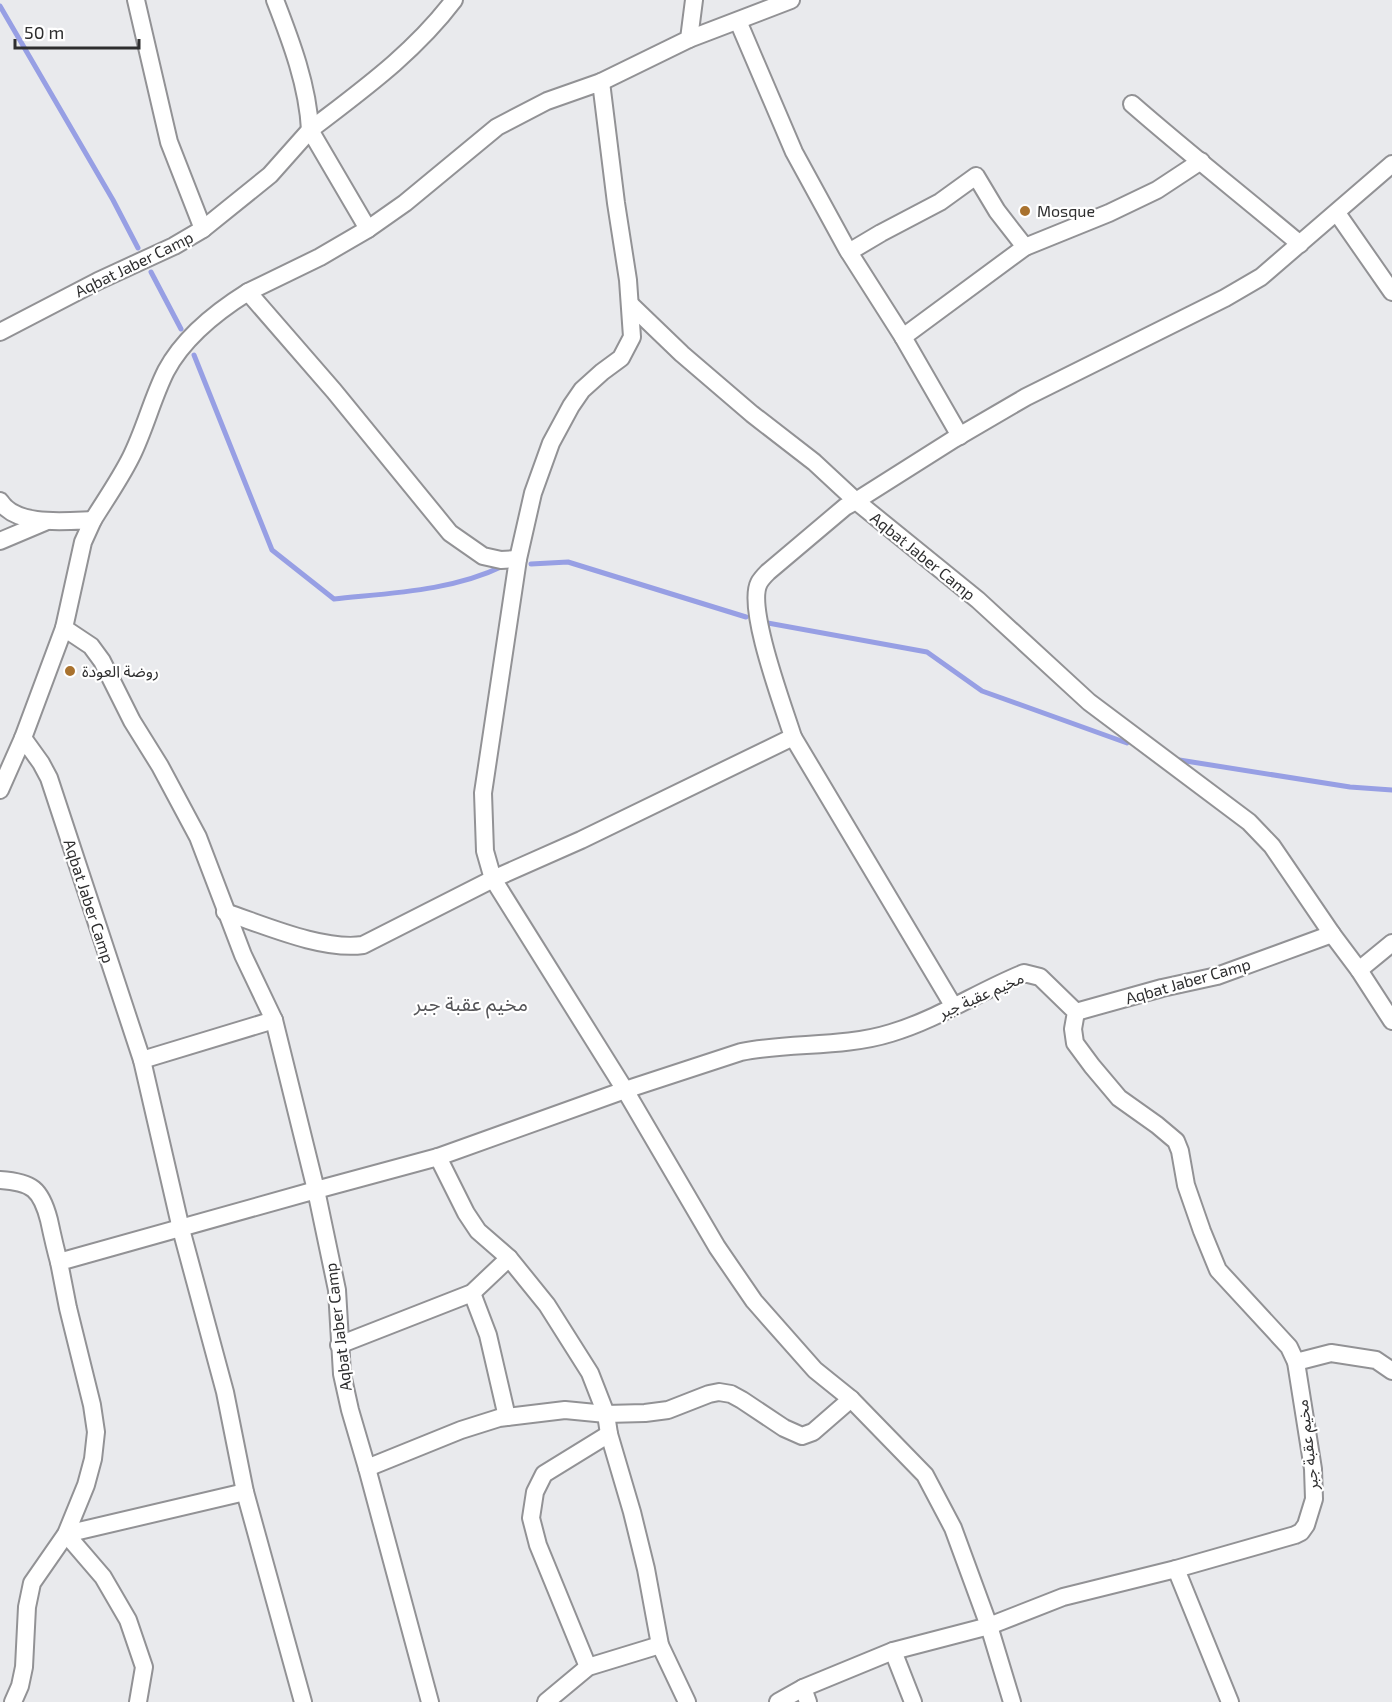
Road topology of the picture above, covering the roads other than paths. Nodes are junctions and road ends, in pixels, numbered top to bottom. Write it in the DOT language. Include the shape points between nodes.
graph roads {
  1 [pos="135,0"];
  2 [pos="275,0"];
  3 [pos="454,0"];
  4 [pos="693,0"];
  5 [pos="791,0"];
  6 [pos="738,21"];
  7 [pos="689,39"];
  8 [pos="601,82"];
  9 [pos="1132,104"];
  10 [pos="310,130"];
  11 [pos="1201,161"];
  12 [pos="1392,164"];
  13 [pos="1337,213"];
  14 [pos="368,229"];
  15 [pos="203,230"];
  16 [pos="1300,244"];
  17 [pos="1025,247"];
  18 [pos="849,252"];
  19 [pos="248,292"];
  20 [pos="1392,292"];
  21 [pos="630,304"];
  22 [pos="0,332"];
  23 [pos="903,336"];
  24 [pos="671,343"];
  25 [pos="629,346"];
  26 [pos="960,436"];
  27 [pos="0,501"];
  28 [pos="856,501"];
  29 [pos="93,520"];
  30 [pos="45,522"];
  31 [pos="0,541"];
  32 [pos="518,559"];
  33 [pos="64,628"];
  34 [pos="794,737"];
  35 [pos="23,738"];
  36 [pos="0,790"];
  37 [pos="493,879"];
  38 [pos="225,912"];
  39 [pos="1332,934"];
  40 [pos="1392,943"];
  41 [pos="1359,970"];
  42 [pos="954,1008"];
  43 [pos="1076,1012"];
  44 [pos="274,1020"];
  45 [pos="1392,1021"];
  46 [pos="142,1060"];
  47 [pos="626,1090"];
  48 [pos="438,1157"];
  49 [pos="0,1180"];
  50 [pos="316,1190"];
  51 [pos="181,1229"];
  52 [pos="509,1258"];
  53 [pos="59,1262"];
  54 [pos="472,1293"];
  55 [pos="339,1345"];
  56 [pos="1296,1362"];
  57 [pos="1392,1371"];
  58 [pos="851,1400"];
  59 [pos="606,1414"];
  60 [pos="507,1417"];
  61 [pos="609,1434"];
  62 [pos="368,1468"];
  63 [pos="245,1492"];
  64 [pos="66,1534"];
  65 [pos="1176,1569"];
  66 [pos="989,1626"];
  67 [pos="660,1645"];
  68 [pos="893,1651"];
  69 [pos="588,1667"];
  70 [pos="805,1695"];
  71 [pos="13,1702"];
  72 [pos="138,1702"];
  73 [pos="303,1702"];
  74 [pos="430,1702"];
  75 [pos="546,1702"];
  76 [pos="687,1702"];
  77 [pos="778,1702"];
  78 [pos="913,1702"];
  79 [pos="1012,1702"];
  80 [pos="1230,1702"];
  1 -- 15 [label="street" via="169,142"];
  2 -- 10 [label="street" via="299,71"];
  3 -- 10 [label="street, Aqbat Jaber Camp" via="395,64"];
  4 -- 7 [label="street"];
  5 -- 6 [label="street"];
  6 -- 7 [label="street"];
  6 -- 18 [label="street" via="794,152"];
  7 -- 8 [label="street"];
  8 -- 14 [label="street" via="547,101 497,126"];
  8 -- 21 [label="street"];
  9 -- 11 [label="street"];
  10 -- 14 [label="street"];
  10 -- 15 [label="street, Aqbat Jaber Camp" via="270,175"];
  11 -- 16 [label="street"];
  11 -- 17 [label="street" via="1157,190"];
  12 -- 13 [label="street"];
  13 -- 16 [label="street"];
  13 -- 20 [label="street"];
  14 -- 19 [label="street"];
  15 -- 22 [label="street, Aqbat Jaber Camp"];
  16 -- 26 [label="street" via="1261,277 1225,298 1026,397"];
  17 -- 18 [label="street" via="976,176 940,202"];
  17 -- 23 [label="street"];
  18 -- 23 [label="street"];
  19 -- 29 [label="street" via="219,310 177,354 130,458"];
  19 -- 32 [label="street" via="450,534 483,556"];
  21 -- 24 [label="street"];
  21 -- 25 [label="street"];
  23 -- 26 [label="street"];
  24 -- 25 [label="street" via="641,340"];
  24 -- 28 [label="street"];
  25 -- 32 [label="street" via="621,358 582,390 550,443 533,493"];
  26 -- 28 [label="street"];
  27 -- 30 [label="street" via="17,515"];
  28 -- 34 [label="street, Aqbat Jaber Camp" via="759,583 756,595 762,642"];
  28 -- 39 [label="street, Aqbat Jaber Camp" via="978,600 1089,702 1249,822 1272,846"];
  29 -- 30 [label="street"];
  29 -- 33 [label="street" via="83,542"];
  30 -- 31 [label="street"];
  32 -- 37 [label="street" via="483,793 485,851"];
  33 -- 35 [label="street"];
  33 -- 38 [label="street, Aqbat Jaber Camp" via="91,646 102,661 198,837"];
  34 -- 37 [label="street"];
  34 -- 42 [label="street"];
  35 -- 36 [label="street"];
  35 -- 46 [label="street, Aqbat Jaber Camp" via="49,778"];
  37 -- 38 [label="street" via="363,945 328,944"];
  37 -- 47 [label="street"];
  38 -- 44 [label="street, Aqbat Jaber Camp"];
  39 -- 41 [label="street, Aqbat Jaber Camp"];
  39 -- 43 [label="street, Aqbat Jaber Camp" via="1217,976"];
  40 -- 41 [label="street"];
  41 -- 45 [label="street, Aqbat Jaber Camp"];
  42 -- 43 [label="street, مخيم عقبة جبر" via="1024,973 1040,977"];
  42 -- 47 [label="street, مخيم عقبة جبر" via="890,1034 759,1048"];
  43 -- 56 [label="street, مخيم عقبة جبر" via="1075,1043 1119,1098 1176,1141 1181,1167 1218,1270 1289,1347"];
  44 -- 46 [label="street"];
  44 -- 50 [label="street, Aqbat Jaber Camp"];
  46 -- 51 [label="street, Aqbat Jaber Camp"];
  47 -- 48 [label="street, مخيم عقبة جبر"];
  47 -- 58 [label="street" via="743,1285 815,1370"];
  48 -- 50 [label="street, مخيم عقبة جبر"];
  48 -- 52 [label="street" via="478,1232"];
  49 -- 53 [label="street" via="18,1181 38,1192"];
  50 -- 51 [label="street"];
  50 -- 55 [label="street, Aqbat Jaber Camp" via="337,1290"];
  51 -- 53 [label="street"];
  51 -- 63 [label="street, Aqbat Jaber Camp" via="225,1392"];
  52 -- 54 [label="street"];
  52 -- 59 [label="street" via="566,1333 590,1373"];
  53 -- 64 [label="street" via="96,1432 86,1485"];
  54 -- 55 [label="street"];
  54 -- 60 [label="street" via="488,1335"];
  55 -- 62 [label="street, Aqbat Jaber Camp" via="350,1410"];
  56 -- 57 [label="street" via="1331,1353 1376,1360"];
  56 -- 65 [label="street, مخيم عقبة جبر" via="1313,1469 1314,1499 1306,1525 1284,1540"];
  58 -- 59 [label="street" via="813,1432 802,1436 731,1394 719,1392 668,1410"];
  58 -- 66 [label="street" via="913,1460 934,1489 953,1528"];
  59 -- 60 [label="street" via="565,1410"];
  59 -- 61 [label="street"];
  60 -- 62 [label="street" via="475,1424"];
  61 -- 67 [label="street" via="646,1569"];
  61 -- 69 [label="street" via="544,1474 535,1492 531,1518 538,1545"];
  62 -- 74 [label="street, Aqbat Jaber Camp"];
  63 -- 64 [label="street"];
  63 -- 73 [label="street, Aqbat Jaber Camp"];
  64 -- 71 [label="street" via="32,1583 21,1686"];
  64 -- 72 [label="street" via="103,1577 128,1620 144,1667"];
  65 -- 66 [label="street, مخيم عقبة جبر" via="1063,1597"];
  65 -- 80 [label="street"];
  66 -- 68 [label="street"];
  66 -- 79 [label="street"];
  67 -- 69 [label="street"];
  67 -- 76 [label="street"];
  68 -- 70 [label="street"];
  68 -- 78 [label="street"];
  69 -- 75 [label="street"];
  70 -- 77 [label="street"];
}
